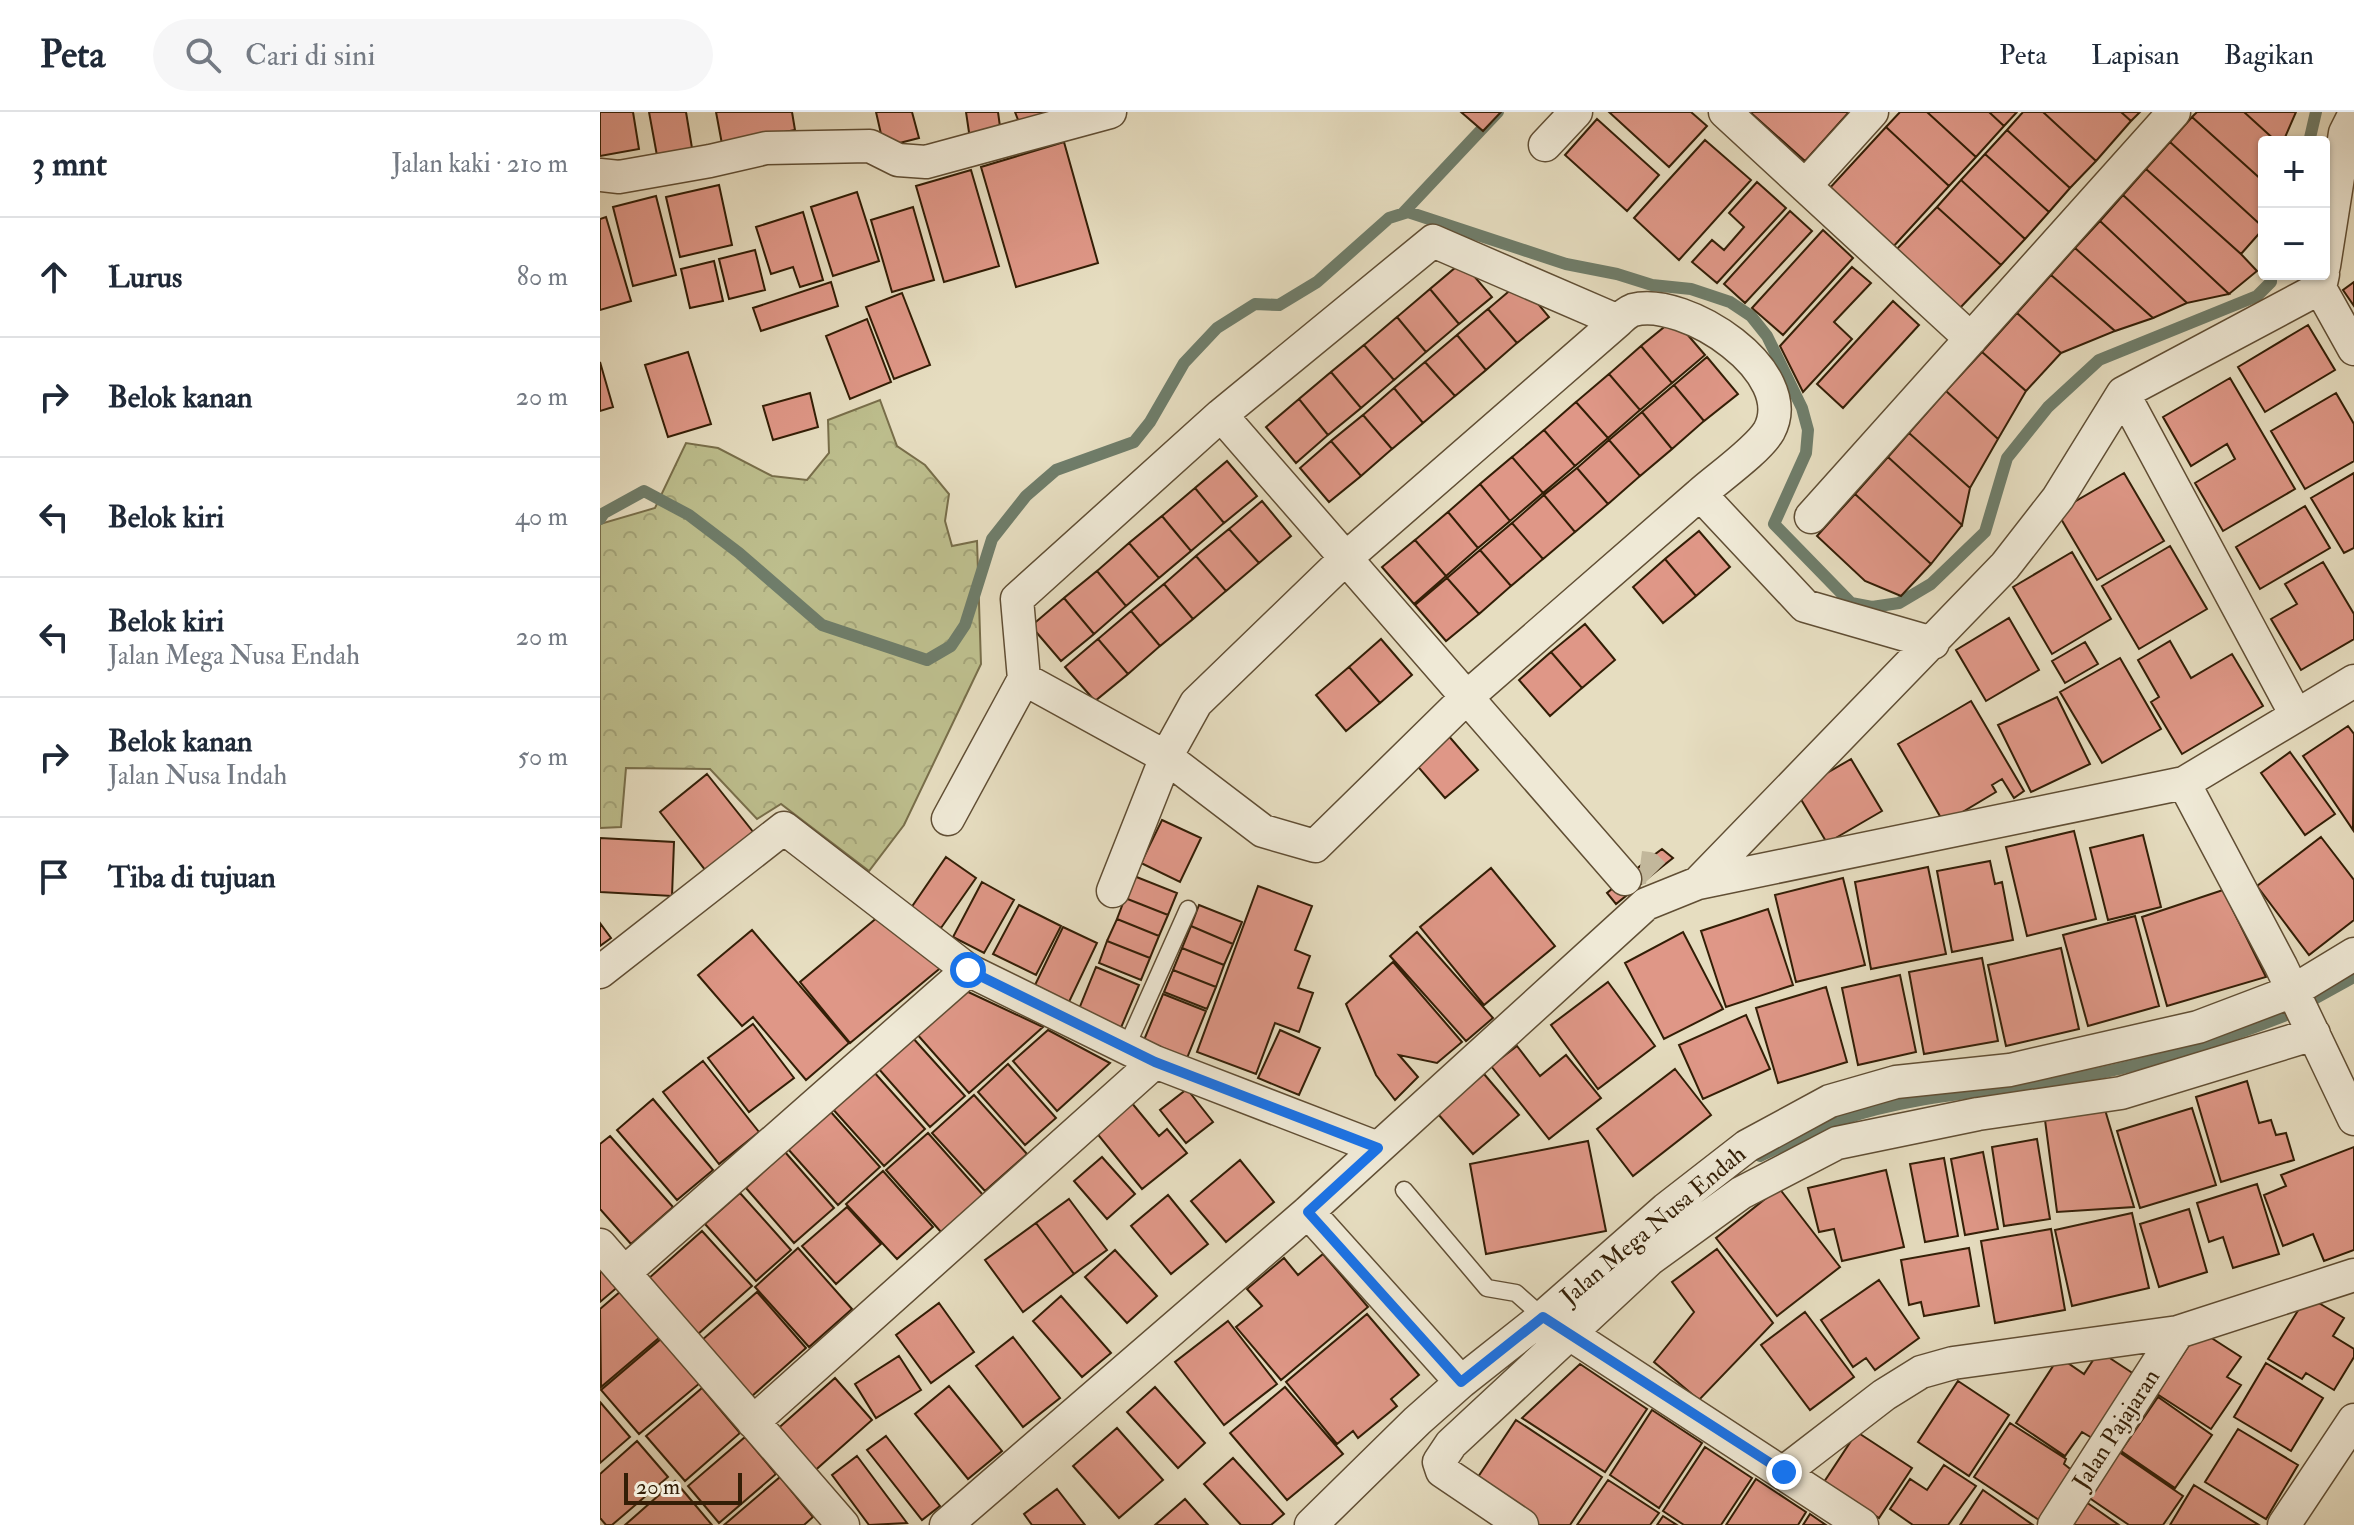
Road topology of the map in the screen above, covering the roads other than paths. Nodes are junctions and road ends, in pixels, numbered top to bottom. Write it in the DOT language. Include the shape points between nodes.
graph roads {
  1 [pos="1110,112"];
  2 [pos="1576,112"];
  3 [pos="1725,112"];
  4 [pos="1872,112"];
  5 [pos="2174,112"];
  6 [pos="2354,115"];
  7 [pos="1545,145"];
  8 [pos="600,175"];
  9 [pos="1805,186"];
  10 [pos="2330,226"];
  11 [pos="2315,280"];
  12 [pos="2324,280"];
  13 [pos="1618,321"];
  14 [pos="1971,339"];
  15 [pos="2354,349"];
  16 [pos="2123,393"];
  17 [pos="1221,415"];
  18 [pos="1700,494"];
  19 [pos="1811,517"];
  20 [pos="1346,558"];
  21 [pos="1933,643"];
  22 [pos="1024,679"];
  23 [pos="2354,681"];
  24 [pos="1467,697"];
  25 [pos="2296,715"];
  26 [pos="1166,757"];
  27 [pos="2184,783"];
  28 [pos="948,819"];
  29 [pos="1647,882"];
  30 [pos="1113,891"];
  31 [pos="1188,909"];
  32 [pos="2354,954"];
  33 [pos="968,970"];
  34 [pos="600,972"];
  35 [pos="2293,991"];
  36 [pos="2314,1034"];
  37 [pos="1140,1055"];
  38 [pos="2354,1119"];
  39 [pos="1378,1148"];
  40 [pos="1404,1190"];
  41 [pos="1308,1212"];
  42 [pos="600,1245"];
  43 [pos="624,1273"];
  44 [pos="2354,1275"];
  45 [pos="1543,1317"];
  46 [pos="2178,1332"];
  47 [pos="1570,1334"];
  48 [pos="1461,1382"];
  49 [pos="2354,1420"];
  50 [pos="753,1422"];
  51 [pos="1784,1472"];
  52 [pos="843,1525"];
  53 [pos="946,1525"];
  54 [pos="1311,1525"];
  55 [pos="1522,1525"];
  56 [pos="1862,1525"];
  57 [pos="2054,1525"];
  58 [pos="2284,1525"];
  1 -- 8 [label="street" via="926,162 898,160 870,146 766,148 619,177"];
  2 -- 7 [label="street"];
  3 -- 9 [label="street"];
  4 -- 9 [label="street"];
  5 -- 14 [label="street"];
  6 -- 10 [label="street" via="2345,133"];
  9 -- 14 [label="street"];
  11 -- 16 [label="street"];
  12 -- 15 [label="street"];
  13 -- 17 [label="street" via="1433,241"];
  13 -- 18 [label="street" via="1631,310 1657,309 1686,317 1728,338 1766,383 1775,409 1769,431"];
  13 -- 20 [label="street"];
  14 -- 19 [label="street"];
  16 -- 21 [label="street" via="2058,498 2005,566"];
  16 -- 25 [label="street"];
  17 -- 20 [label="street"];
  17 -- 22 [label="street" via="1017,599"];
  18 -- 21 [label="street" via="1805,606"];
  18 -- 24 [label="street"];
  20 -- 24 [label="street"];
  20 -- 26 [label="street" via="1196,703"];
  21 -- 29 [label="street"];
  22 -- 26 [label="street"];
  22 -- 28 [label="street"];
  23 -- 25 [label="street"];
  24 -- 26 [label="street" via="1315,846 1263,831"];
  24 -- 29 [label="street"];
  25 -- 27 [label="street"];
  26 -- 30 [label="street"];
  27 -- 29 [label="street"];
  27 -- 35 [label="street"];
  29 -- 39 [label="street"];
  31 -- 37 [label="lane"];
  32 -- 35 [label="street, Jalan Mega Nusa Endah"];
  33 -- 34 [label="street" via="784,828"];
  33 -- 37 [label="street"];
  33 -- 43 [label="street"];
  35 -- 36 [label="street"];
  35 -- 45 [label="street, Jalan Mega Nusa Endah" via="2198,1027 2010,1070 1896,1082 1830,1101 1747,1146"];
  36 -- 38 [label="street"];
  36 -- 47 [label="street" via="2121,1093 1978,1114 1837,1143 1741,1193 1650,1259"];
  37 -- 39 [label="street"];
  37 -- 50 [label="street"];
  39 -- 41 [label="street"];
  40 -- 45 [label="lane" via="1487,1288 1516,1293"];
  41 -- 48 [label="street"];
  41 -- 53 [label="street"];
  42 -- 43 [label="street"];
  43 -- 50 [label="street"];
  44 -- 46 [label="street"];
  45 -- 47 [label="street"];
  45 -- 48 [label="street, Jalan Mega Nusa Endah"];
  46 -- 51 [label="street" via="1921,1372"];
  46 -- 57 [label="street, Jalan Pajajaran"];
  47 -- 51 [label="street"];
  47 -- 55 [label="street" via="1451,1444 1439,1462 1442,1471"];
  48 -- 54 [label="street, Jalan Mega Nusa Endah"];
  49 -- 58 [label="street"];
  50 -- 52 [label="street"];
  51 -- 56 [label="street"];
}
